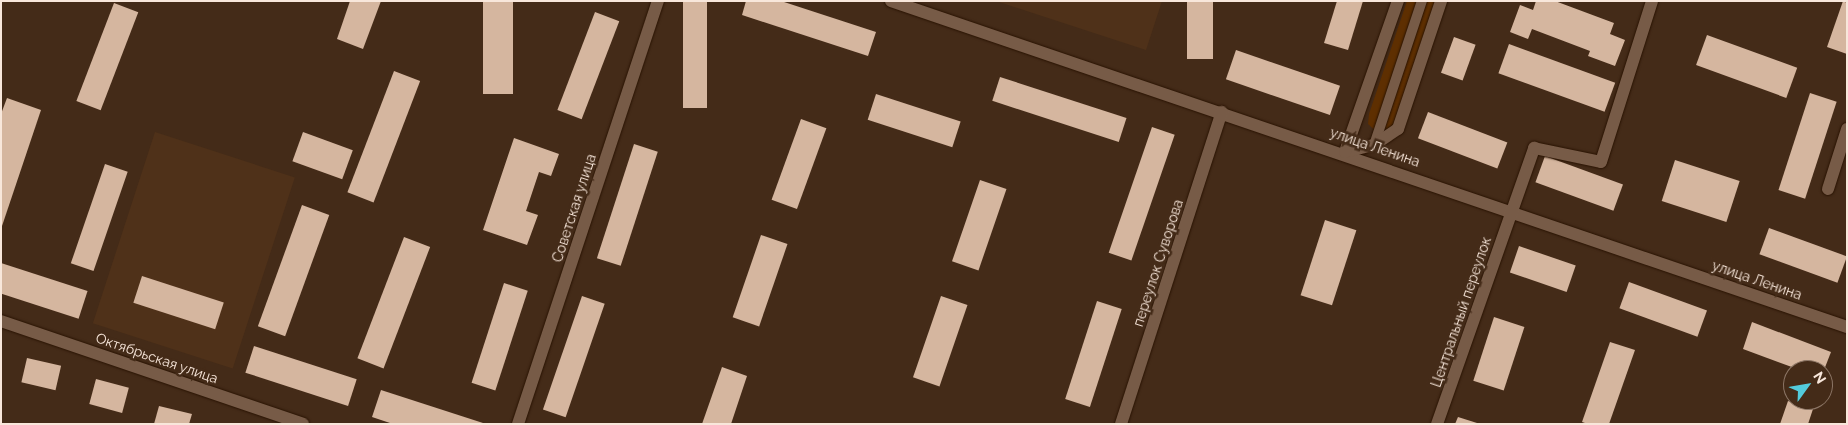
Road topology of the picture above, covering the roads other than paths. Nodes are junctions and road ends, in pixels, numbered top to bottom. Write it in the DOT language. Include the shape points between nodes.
graph roads {
  1 [pos="658,1"];
  2 [pos="891,1"];
  3 [pos="1398,1"];
  4 [pos="1422,1"];
  5 [pos="1441,1"];
  6 [pos="1652,1"];
  7 [pos="1222,112"];
  8 [pos="1847,129"];
  9 [pos="1374,145"];
  10 [pos="1345,152"];
  11 [pos="1828,189"];
  12 [pos="1512,210"];
  13 [pos="1,321"];
  14 [pos="1847,327"];
  15 [pos="303,424"];
  16 [pos="518,424"];
  17 [pos="1121,424"];
  18 [pos="1437,424"];
  1 -- 16 [label="street, Советская улица"];
  2 -- 7 [label="street, улица Ленина"];
  3 -- 10 [label="street"];
  4 -- 9 [label="street"];
  5 -- 9 [label="street" via="1398,129"];
  6 -- 12 [label="street, Центральный переулок" via="1601,162 1534,148"];
  7 -- 10 [label="street, улица Ленина"];
  7 -- 17 [label="street, переулок Суворова"];
  8 -- 11 [label="street"];
  9 -- 10 [label="street"];
  10 -- 12 [label="street, улица Ленина"];
  12 -- 14 [label="street, улица Ленина"];
  12 -- 18 [label="street, Центральный переулок"];
  13 -- 15 [label="street, Октябрьская улица"];
}
